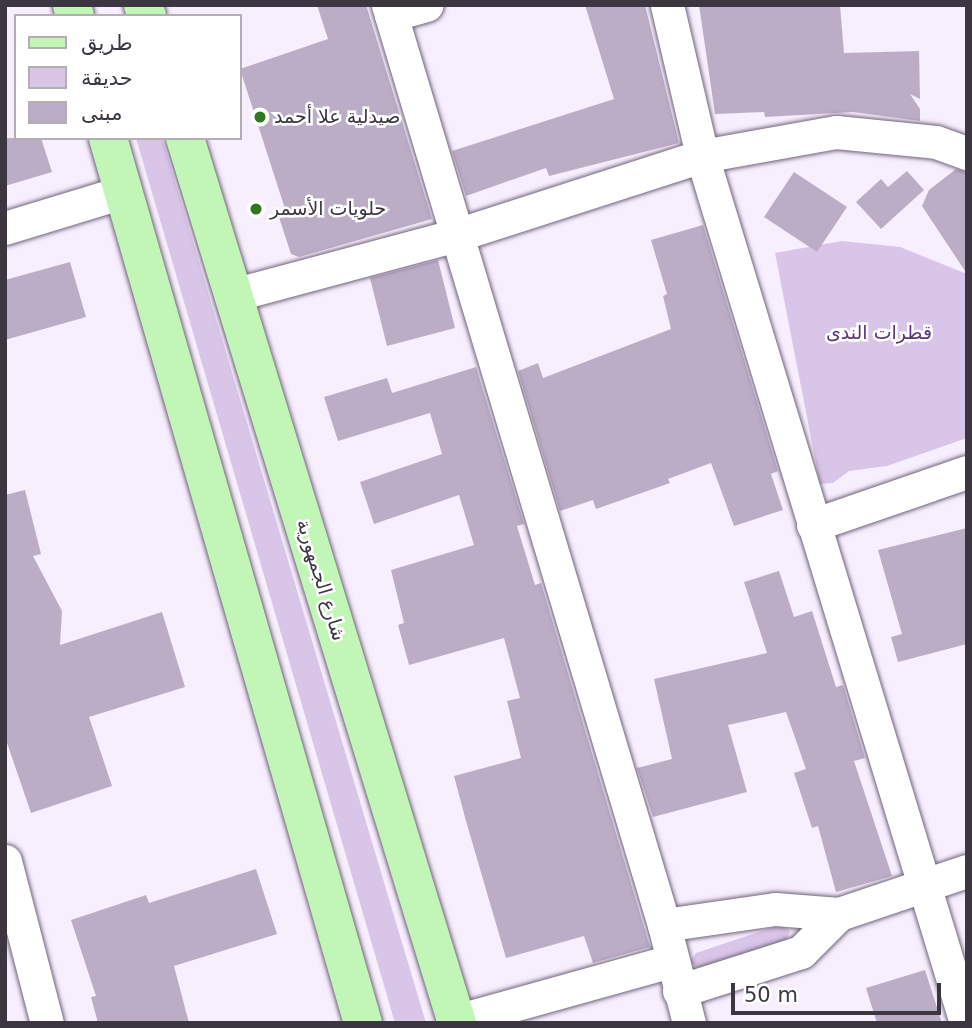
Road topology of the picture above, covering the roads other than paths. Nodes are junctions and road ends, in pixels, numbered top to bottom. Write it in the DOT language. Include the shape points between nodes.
graph roads {
  1 [pos="427,5"];
  2 [pos="667,5"];
  3 [pos="389,10"];
  4 [pos="109,140"];
  5 [pos="186,140"];
  6 [pos="967,153"];
  7 [pos="702,156"];
  8 [pos="123,192"];
  9 [pos="5,228"];
  10 [pos="457,235"];
  11 [pos="233,295"];
  12 [pos="967,472"];
  13 [pos="813,525"];
  14 [pos="5,861"];
  15 [pos="967,871"];
  16 [pos="926,884"];
  17 [pos="839,914"];
  18 [pos="664,925"];
  19 [pos="675,976"];
  20 [pos="456,1022"];
  21 [pos="47,1023"];
  22 [pos="363,1023"];
  23 [pos="689,1023"];
  24 [pos="966,1023"];
  1 -- 3 [label="street"];
  2 -- 7 [label="street"];
  3 -- 10 [label="street"];
  4 -- 8 [label="main road"];
  5 -- 11 [label="main road, شارع الجمهورية"];
  6 -- 7 [label="street" via="936,142 836,132"];
  7 -- 10 [label="street"];
  7 -- 13 [label="street"];
  8 -- 9 [label="street"];
  8 -- 22 [label="main road"];
  10 -- 11 [label="street"];
  10 -- 18 [label="street"];
  11 -- 20 [label="main road, شارع الجمهورية"];
  12 -- 13 [label="street"];
  13 -- 16 [label="street"];
  14 -- 21 [label="street"];
  15 -- 16 [label="street"];
  16 -- 17 [label="street"];
  16 -- 24 [label="street"];
  17 -- 18 [label="street" via="775,909"];
  17 -- 19 [label="street" via="801,952"];
  18 -- 19 [label="street"];
  19 -- 20 [label="street"];
  19 -- 23 [label="street"];
}
